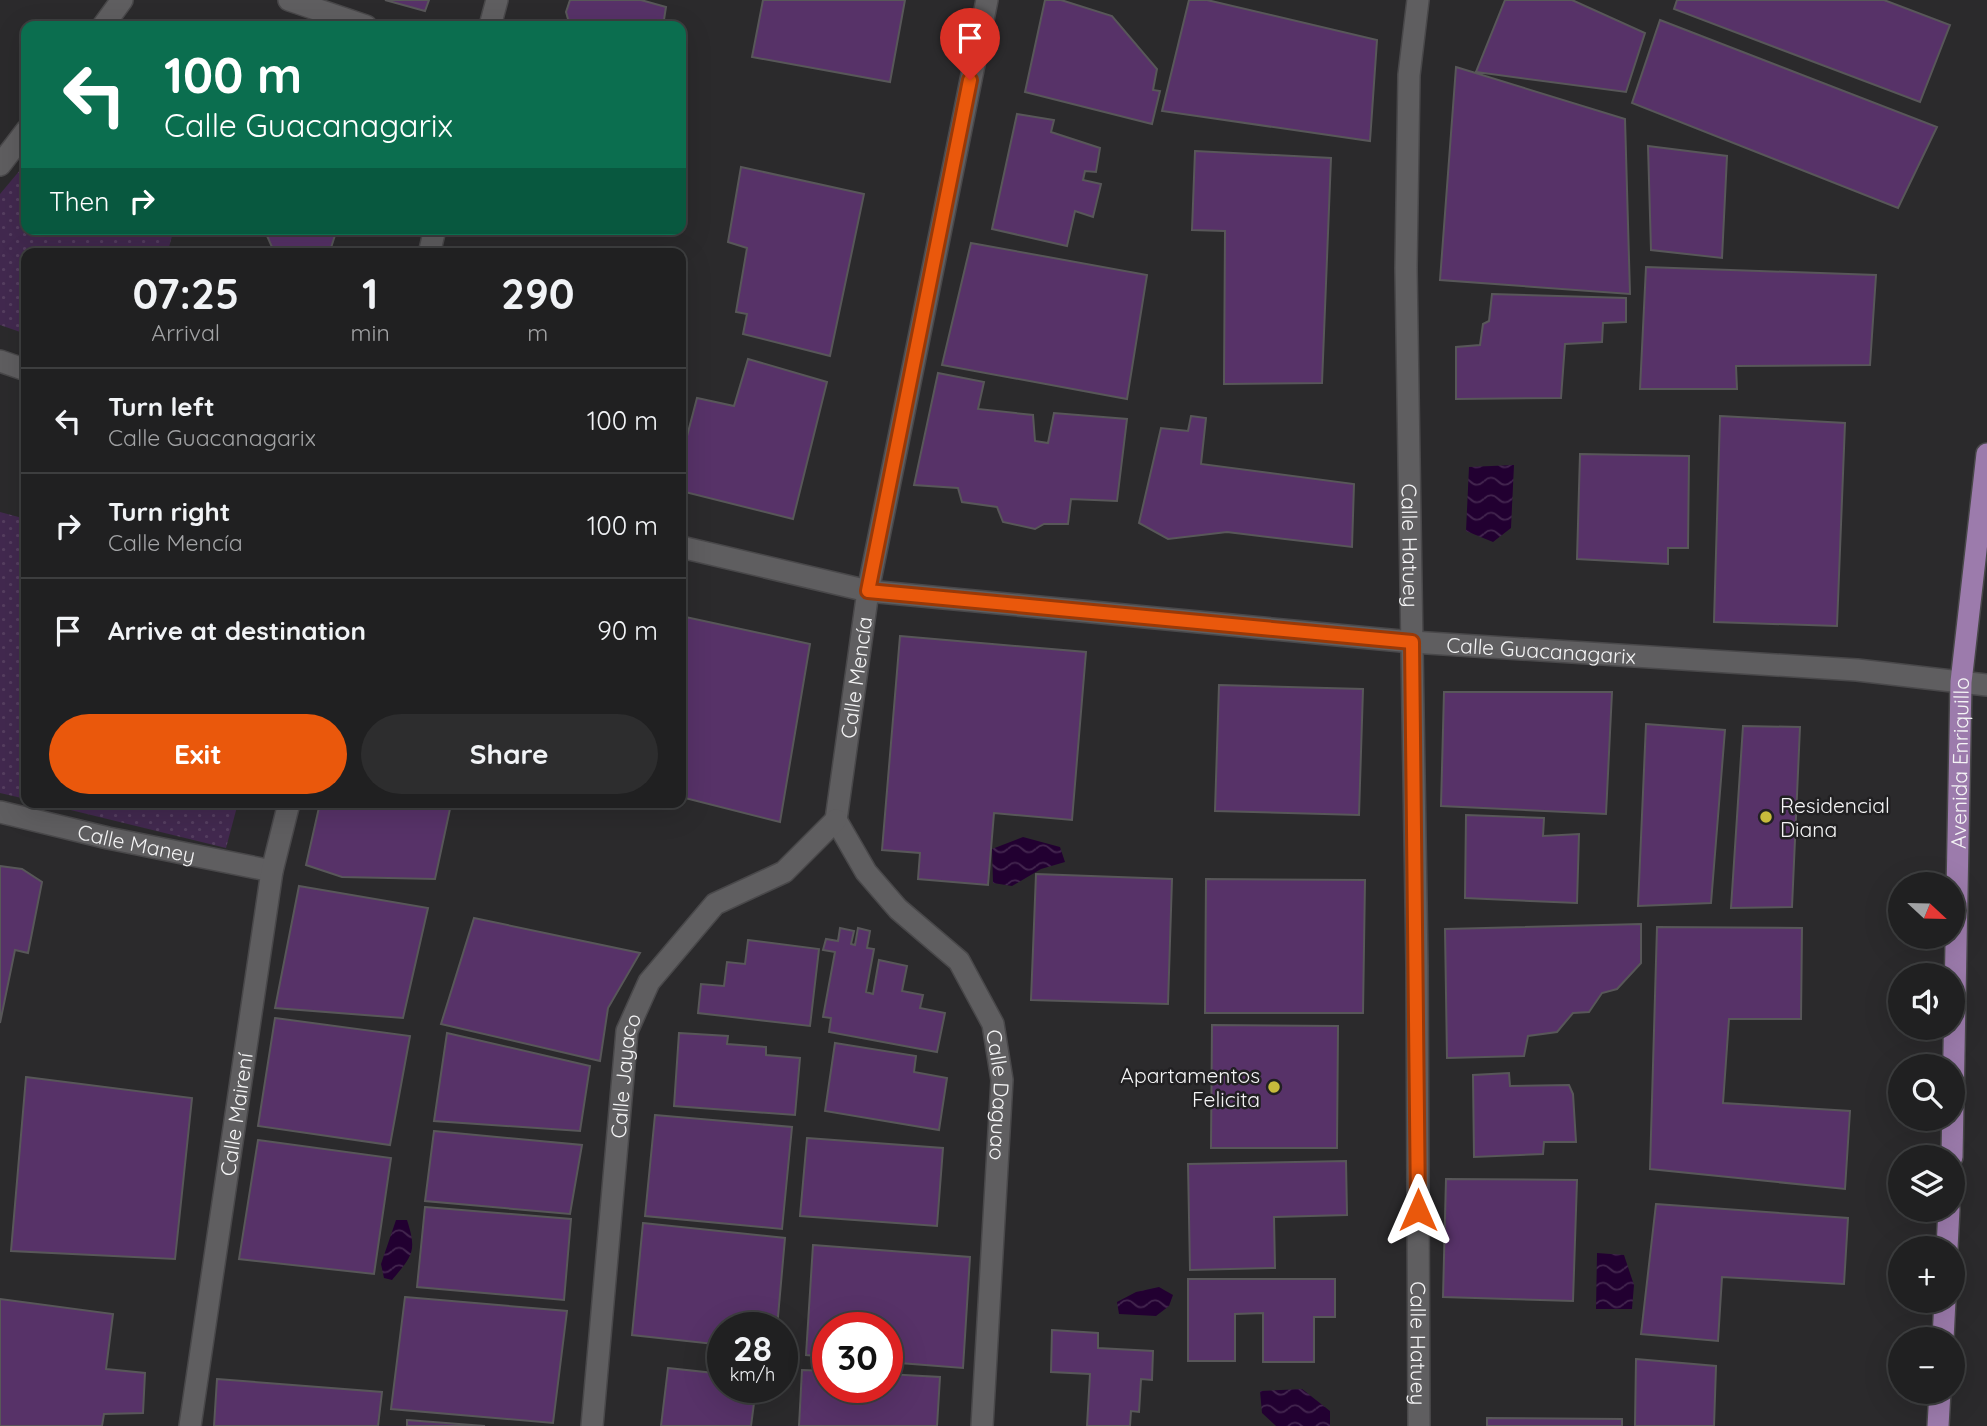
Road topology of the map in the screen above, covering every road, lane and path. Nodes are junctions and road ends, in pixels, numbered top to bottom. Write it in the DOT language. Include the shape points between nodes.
graph roads {
  1 [pos="122,0"];
  2 [pos="289,0"];
  3 [pos="498,0"];
  4 [pos="986,0"];
  5 [pos="1418,0"];
  6 [pos="107,21"];
  7 [pos="351,21"];
  8 [pos="492,21"];
  9 [pos="21,138"];
  10 [pos="0,165"];
  11 [pos="0,361"];
  12 [pos="21,368"];
  13 [pos="1987,454"];
  14 [pos="686,548"];
  15 [pos="868,591"];
  16 [pos="1412,642"];
  17 [pos="1961,682"];
  18 [pos="1987,685"];
  19 [pos="288,808"];
  20 [pos="0,812"];
  21 [pos="836,820"];
  22 [pos="272,871"];
  23 [pos="1952,1145"];
  24 [pos="1939,1404"];
  25 [pos="190,1426"];
  26 [pos="592,1426"];
  27 [pos="982,1426"];
  28 [pos="1419,1426"];
  29 [pos="1938,1426"];
  1 -- 6 [label="street"];
  2 -- 7 [label="street"];
  3 -- 8 [label="street"];
  4 -- 15 [label="street, Calle Mencía"];
  5 -- 16 [label="street, Calle Hatuey" via="1409,75 1406,268"];
  9 -- 10 [label="street"];
  11 -- 12 [label="street"];
  13 -- 17 [label="main road, Avenida Enriquillo"];
  14 -- 15 [label="street, Calle Guacanagarix"];
  15 -- 16 [label="street, Calle Guacanagarix"];
  15 -- 21 [label="street, Calle Mencía"];
  16 -- 17 [label="street, Calle Guacanagarix" via="1857,670"];
  16 -- 28 [label="street, Calle Hatuey"];
  17 -- 18 [label="street, Calle Guacanagarix"];
  17 -- 23 [label="main road, Avenida Enriquillo"];
  19 -- 22 [label="street, Calle Mairení"];
  20 -- 22 [label="street, Calle Maney"];
  21 -- 26 [label="street, Calle Jayaco" via="785,872 715,904 649,982 627,1031"];
  21 -- 27 [label="street, Calle Daguao" via="866,872 898,909 959,961 993,1024 1003,1080"];
  22 -- 25 [label="street, Calle Mairení"];
  24 -- 29 [label="main road"];
}
